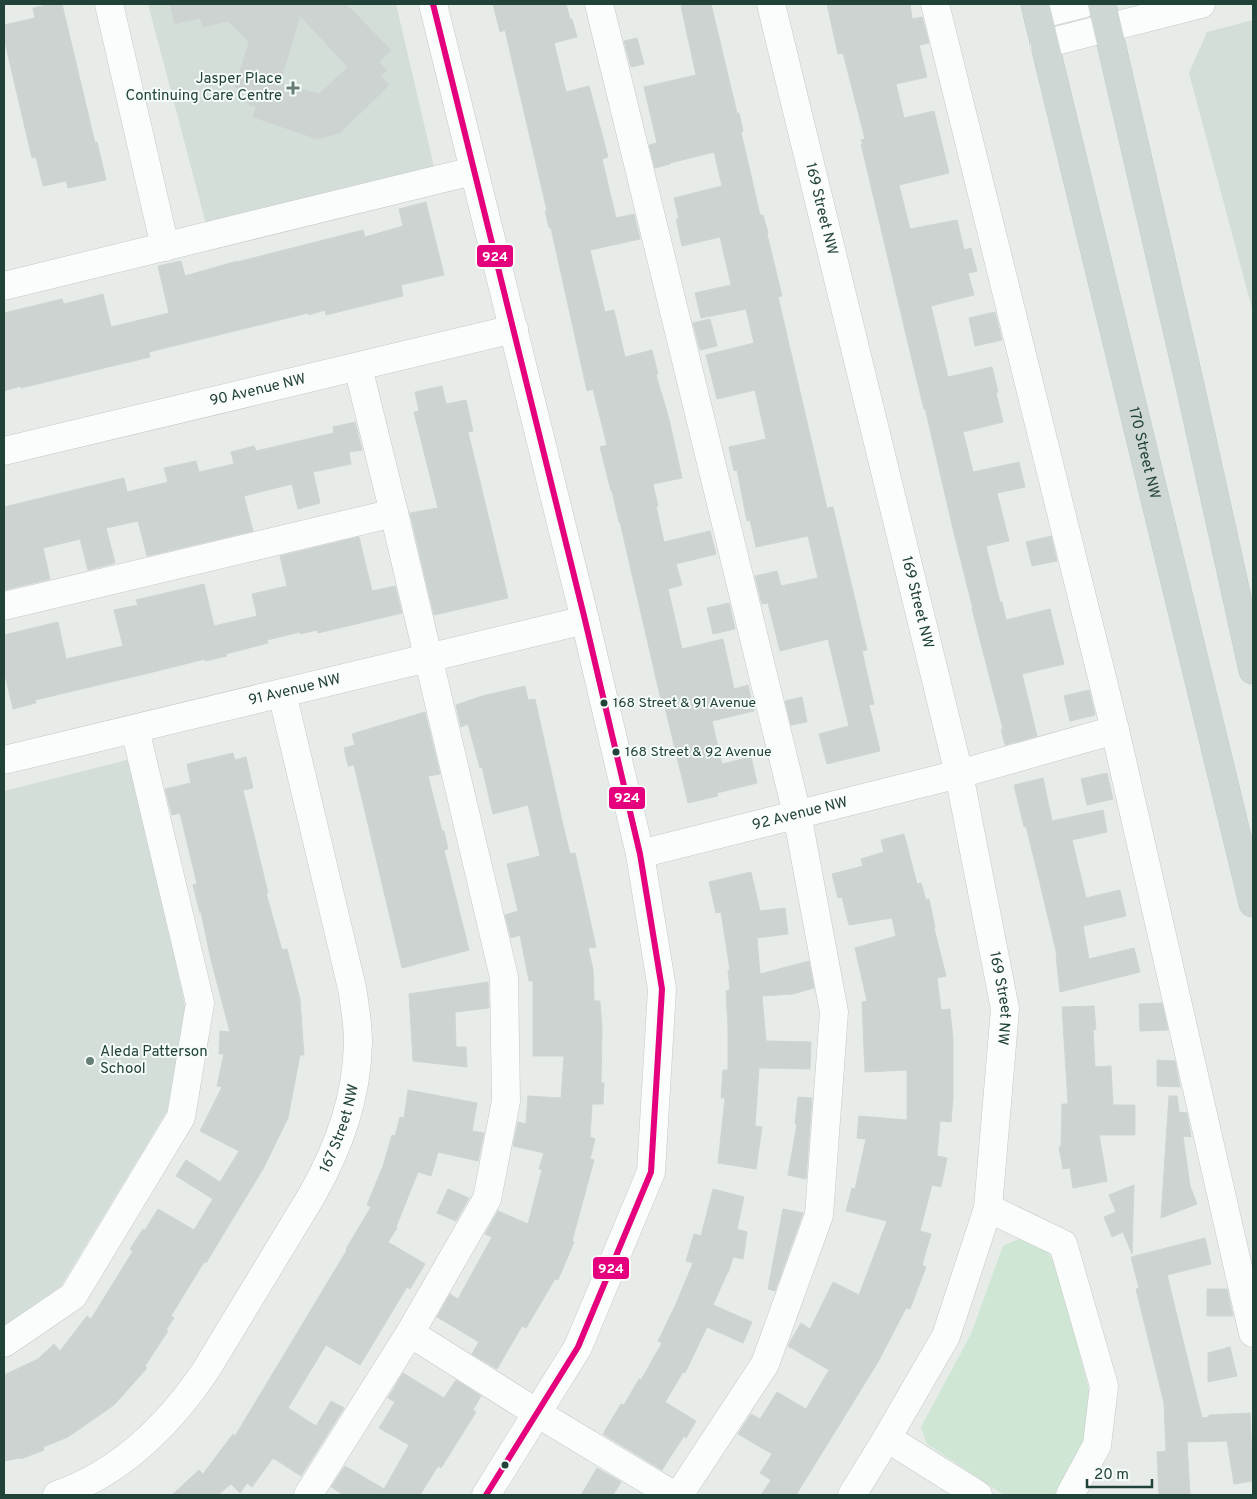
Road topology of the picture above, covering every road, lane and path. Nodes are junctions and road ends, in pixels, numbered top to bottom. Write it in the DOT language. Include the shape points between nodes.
graph roads {
  1 [pos="109,4"];
  2 [pos="432,4"];
  3 [pos="600,4"];
  4 [pos="771,4"];
  5 [pos="935,4"];
  6 [pos="1082,4"];
  7 [pos="1201,4"];
  8 [pos="1036,9"];
  9 [pos="1105,16"];
  10 [pos="1044,44"];
  11 [pos="474,171"];
  12 [pos="165,247"];
  13 [pos="4,286"];
  14 [pos="514,330"];
  15 [pos="358,367"];
  16 [pos="4,451"];
  17 [pos="394,513"];
  18 [pos="4,606"];
  19 [pos="585,620"];
  20 [pos="428,658"];
  21 [pos="1253,670"];
  22 [pos="282,694"];
  23 [pos="135,729"];
  24 [pos="1115,730"];
  25 [pos="4,760"];
  26 [pos="959,774"];
  27 [pos="797,814"];
  28 [pos="640,854"];
  29 [pos="1253,903"];
  30 [pos="988,1208"];
  31 [pos="410,1333"];
  32 [pos="1253,1333"];
  33 [pos="4,1343"];
  34 [pos="537,1413"];
  35 [pos="887,1438"];
  36 [pos="57,1495"];
  37 [pos="308,1495"];
  38 [pos="486,1495"];
  39 [pos="673,1495"];
  40 [pos="679,1495"];
  41 [pos="852,1495"];
  42 [pos="978,1495"];
  43 [pos="1070,1495"];
  1 -- 12 [label="street"];
  2 -- 11 [label="street"];
  3 -- 27 [label="street"];
  4 -- 26 [label="street, 169 Street NW"];
  5 -- 24 [label="street"];
  6 -- 8 [label="street"];
  7 -- 9 [label="street"];
  8 -- 10 [label="main road, 170 Street NW"];
  9 -- 10 [label="street"];
  9 -- 21 [label="main road"];
  10 -- 29 [label="main road, 170 Street NW"];
  11 -- 12 [label="street"];
  11 -- 14 [label="street"];
  12 -- 13 [label="street"];
  14 -- 15 [label="street, 90 Avenue NW"];
  14 -- 19 [label="street"];
  15 -- 16 [label="street, 90 Avenue NW"];
  15 -- 17 [label="street"];
  17 -- 18 [label="street"];
  17 -- 20 [label="street"];
  19 -- 20 [label="street, 91 Avenue NW"];
  19 -- 28 [label="street"];
  20 -- 22 [label="street, 91 Avenue NW"];
  20 -- 31 [label="street" via="504,977 506,1101 487,1199"];
  22 -- 23 [label="street, 91 Avenue NW"];
  22 -- 36 [label="street, 167 Street NW" via="356,1014 356,1069 342,1134 325,1173 193,1390 172,1416 132,1453 109,1470"];
  23 -- 25 [label="street, 91 Avenue NW"];
  23 -- 33 [label="street" via="200,1003 181,1117 72,1296"];
  24 -- 26 [label="street, 92 Avenue NW"];
  24 -- 32 [label="street"];
  26 -- 27 [label="street, 92 Avenue NW"];
  26 -- 30 [label="street, 169 Street NW" via="1005,1009"];
  27 -- 28 [label="street, 92 Avenue NW"];
  27 -- 40 [label="street" via="834,1012 818,1215 765,1364"];
  28 -- 34 [label="street" via="662,989 651,1172 578,1347"];
  30 -- 35 [label="street, 169 Street NW" via="946,1336"];
  30 -- 43 [label="street" via="1063,1244 1104,1386 1097,1445"];
  31 -- 34 [label="street"];
  31 -- 37 [label="street"];
  34 -- 38 [label="street"];
  34 -- 39 [label="street"];
  35 -- 41 [label="street, 169 Street NW"];
  35 -- 42 [label="street"];
}
